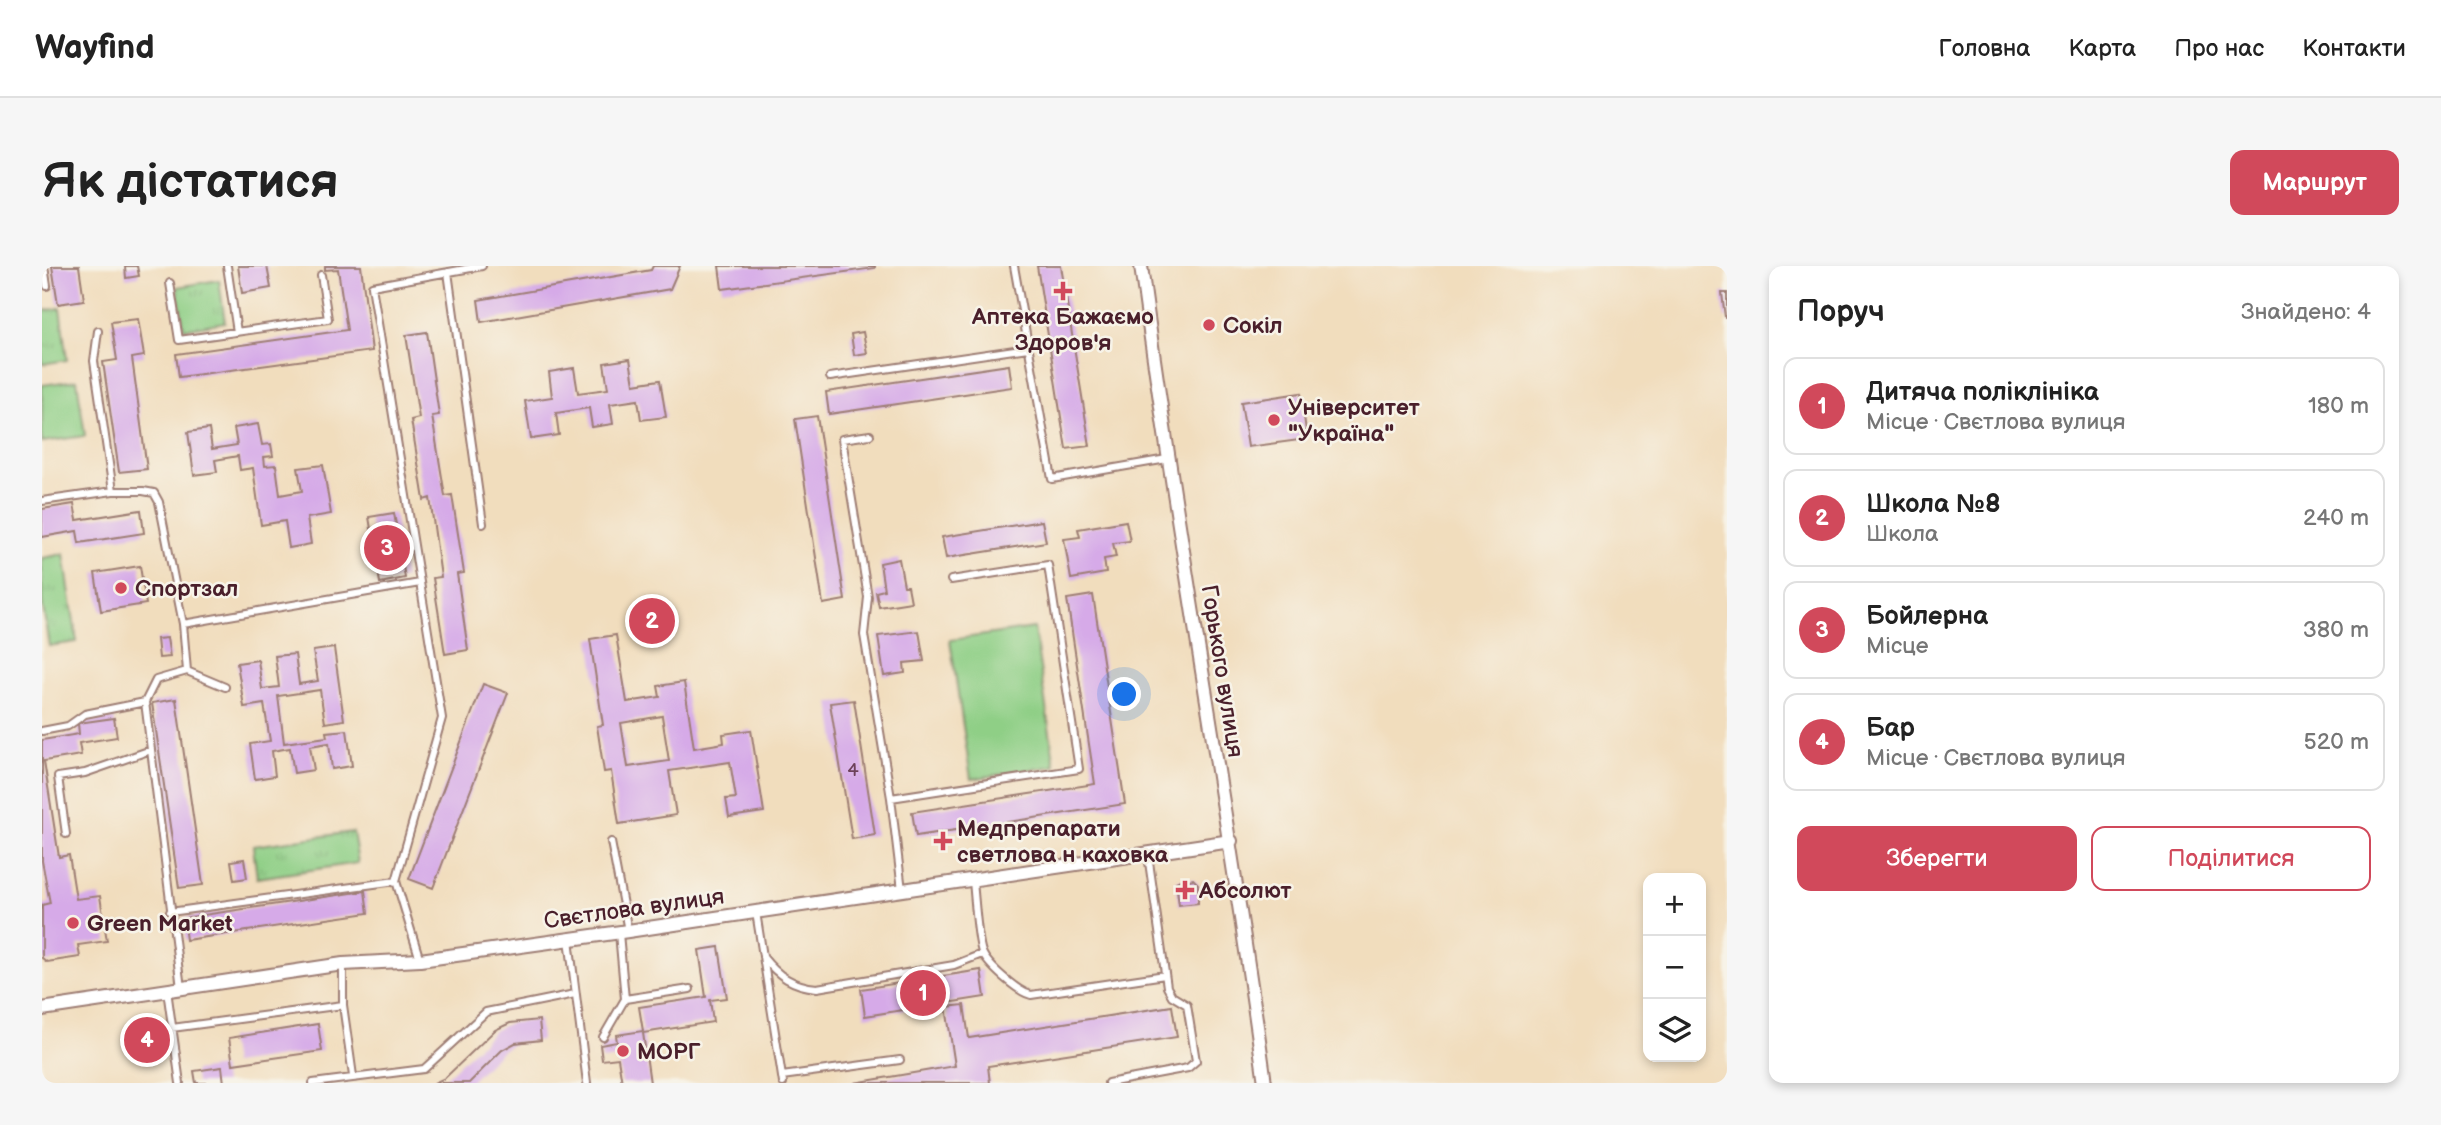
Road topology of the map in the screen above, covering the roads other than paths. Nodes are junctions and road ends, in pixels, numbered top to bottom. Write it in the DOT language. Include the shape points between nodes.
graph roads {
  1 [pos="44,266"];
  2 [pos="228,266"];
  3 [pos="482,266"];
  4 [pos="1014,266"];
  5 [pos="1141,266"];
  6 [pos="448,272"];
  7 [pos="321,275"];
  8 [pos="170,283"];
  9 [pos="47,286"];
  10 [pos="98,331"];
  11 [pos="237,332"];
  12 [pos="1028,348"];
  13 [pos="830,377"];
  14 [pos="870,435"];
  15 [pos="1167,459"];
  16 [pos="113,491"];
  17 [pos="42,501"];
  18 [pos="483,524"];
  19 [pos="951,580"];
  20 [pos="420,583"];
  21 [pos="183,624"];
  22 [pos="187,671"];
  23 [pos="225,687"];
  24 [pos="145,702"];
  25 [pos="42,731"];
  26 [pos="150,750"];
  27 [pos="891,798"];
  28 [pos="65,834"];
  29 [pos="611,842"];
  30 [pos="1230,842"];
  31 [pos="1148,855"];
  32 [pos="396,881"];
  33 [pos="973,881"];
  34 [pos="902,891"];
  35 [pos="170,912"];
  36 [pos="756,912"];
  37 [pos="623,932"];
  38 [pos="569,938"];
  39 [pos="982,954"];
  40 [pos="763,957"];
  41 [pos="420,960"];
  42 [pos="343,964"];
  43 [pos="1166,975"];
  44 [pos="181,988"];
  45 [pos="690,989"];
  46 [pos="167,990"];
  47 [pos="575,994"];
  48 [pos="625,999"];
  49 [pos="343,1005"];
  50 [pos="42,1009"];
  51 [pos="172,1028"];
  52 [pos="603,1037"];
  53 [pos="900,1060"];
  54 [pos="353,1076"];
  55 [pos="783,1080"];
  56 [pos="180,1083"];
  57 [pos="313,1083"];
  58 [pos="587,1083"];
  59 [pos="1108,1083"];
  60 [pos="1265,1083"];
  1 -- 9 [label="lane"];
  2 -- 11 [label="lane"];
  3 -- 6 [label="lane"];
  4 -- 12 [label="lane"];
  5 -- 15 [label="street, Горького вулиця"];
  6 -- 18 [label="lane"];
  6 -- 20 [label="lane" via="372,286"];
  7 -- 11 [label="lane" via="328,319"];
  8 -- 11 [label="lane" via="179,340"];
  10 -- 16 [label="lane" via="94,361"];
  12 -- 13 [label="lane"];
  12 -- 15 [label="lane" via="1052,479"];
  14 -- 27 [label="lane" via="842,439 868,597 864,635"];
  15 -- 30 [label="street, Горького вулиця"];
  16 -- 17 [label="lane"];
  16 -- 21 [label="lane" via="154,493 159,502"];
  19 -- 27 [label="lane" via="1048,565 1079,768"];
  20 -- 21 [label="lane"];
  20 -- 32 [label="lane" via="442,718"];
  21 -- 22 [label="lane"];
  22 -- 23 [label="lane"];
  22 -- 24 [label="lane" via="156,680"];
  24 -- 25 [label="lane" via="85,714 68,726"];
  24 -- 26 [label="lane"];
  26 -- 28 [label="lane" via="85,773 58,777"];
  26 -- 35 [label="lane"];
  27 -- 34 [label="lane"];
  29 -- 37 [label="lane"];
  30 -- 31 [label="street, Свєтлова вулиця"];
  30 -- 60 [label="street, Горького вулиця"];
  31 -- 33 [label="street, Свєтлова вулиця"];
  31 -- 43 [label="lane"];
  32 -- 35 [label="lane"];
  32 -- 41 [label="lane"];
  33 -- 34 [label="street, Свєтлова вулиця"];
  33 -- 39 [label="lane"];
  34 -- 36 [label="street, Свєтлова вулиця"];
  35 -- 44 [label="lane"];
  36 -- 37 [label="street, Свєтлова вулиця"];
  36 -- 40 [label="lane"];
  37 -- 38 [label="street, Свєтлова вулиця"];
  37 -- 48 [label="lane"];
  38 -- 41 [label="street, Свєтлова вулиця"];
  38 -- 47 [label="lane"];
  39 -- 40 [label="lane" via="954,965 817,988 785,979"];
  39 -- 43 [label="lane" via="1016,989 1031,995"];
  40 -- 55 [label="lane"];
  41 -- 42 [label="street, Свєтлова вулиця"];
  42 -- 44 [label="street, Свєтлова вулиця"];
  42 -- 49 [label="lane"];
  43 -- 59 [label="lane" via="1172,996 1187,1005 1196,1061 1188,1068"];
  44 -- 46 [label="street, Свєтлова вулиця"];
  45 -- 48 [label="lane"];
  46 -- 50 [label="street, Свєтлова вулиця"];
  46 -- 51 [label="lane"];
  47 -- 54 [label="lane" via="486,1012 424,1069"];
  47 -- 58 [label="lane"];
  48 -- 52 [label="lane"];
  49 -- 51 [label="lane"];
  49 -- 54 [label="lane"];
  51 -- 56 [label="lane"];
  53 -- 55 [label="lane"];
  54 -- 57 [label="lane"];
}
